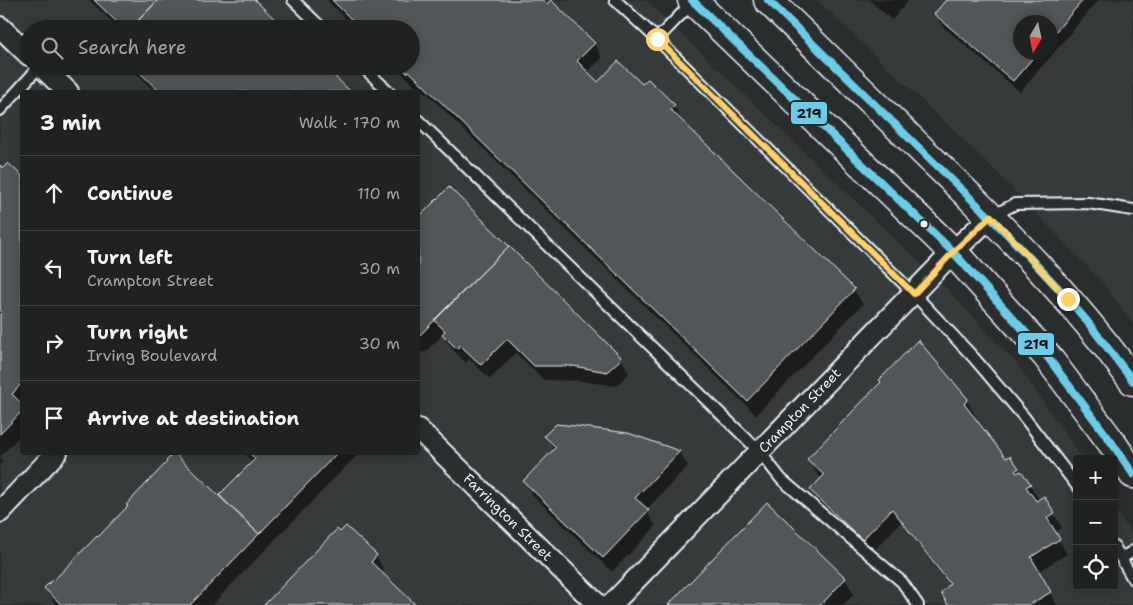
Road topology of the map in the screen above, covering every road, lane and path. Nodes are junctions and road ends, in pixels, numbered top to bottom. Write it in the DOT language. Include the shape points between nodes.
graph roads {
  1 [pos="293,0"];
  2 [pos="615,0"];
  3 [pos="693,0"];
  4 [pos="768,0"];
  5 [pos="314,20"];
  6 [pos="0,27"];
  7 [pos="657,39"];
  8 [pos="20,46"];
  9 [pos="33,75"];
  10 [pos="50,75"];
  11 [pos="371,75"];
  12 [pos="66,90"];
  13 [pos="387,90"];
  14 [pos="0,110"];
  15 [pos="420,122"];
  16 [pos="1133,210"];
  17 [pos="991,216"];
  18 [pos="953,252"];
  19 [pos="914,294"];
  20 [pos="1133,381"];
  21 [pos="420,432"];
  22 [pos="760,452"];
  23 [pos="53,455"];
  24 [pos="1133,474"];
  25 [pos="1073,481"];
  26 [pos="0,512"];
  27 [pos="1133,551"];
  28 [pos="1118,552"];
  29 [pos="1122,558"];
  30 [pos="1133,579"];
  31 [pos="598,605"];
  32 [pos="611,605"];
  33 [pos="918,605"];
  1 -- 5 [label="lane"];
  2 -- 7 [label="lane"];
  3 -- 7 [label="lane"];
  3 -- 18 [label="main road"];
  4 -- 17 [label="main road"];
  6 -- 8 [label="street"];
  7 -- 19 [label="lane"];
  9 -- 14 [label="lane"];
  10 -- 12 [label="street"];
  11 -- 13 [label="lane"];
  15 -- 22 [label="lane"];
  16 -- 17 [label="lane" via="1088,203 1015,204"];
  17 -- 18 [label="street, Crampton Street"];
  17 -- 20 [label="main road" via="1068,299"];
  18 -- 19 [label="street, Crampton Street"];
  18 -- 24 [label="main road" via="1046,355"];
  19 -- 22 [label="street, Crampton Street"];
  19 -- 25 [label="lane" via="974,358"];
  21 -- 31 [label="street, Farrington Street"];
  22 -- 32 [label="street, Crampton Street"];
  22 -- 33 [label="lane" via="781,479 902,582"];
  23 -- 26 [label="street"];
  27 -- 29 [label="lane"];
  28 -- 29 [label="lane"];
  29 -- 30 [label="lane"];
}
